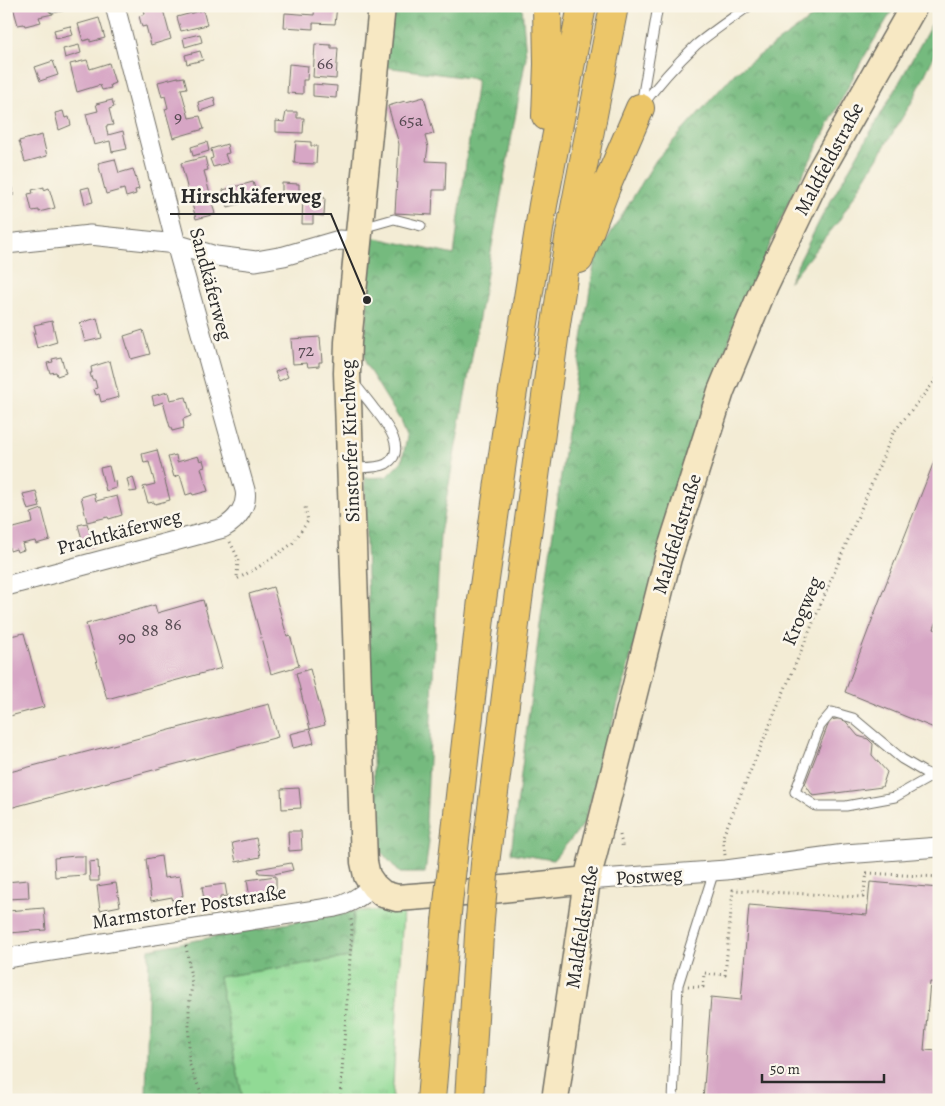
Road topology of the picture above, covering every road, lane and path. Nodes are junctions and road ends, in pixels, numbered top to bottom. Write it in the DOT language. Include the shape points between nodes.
graph roads {
  1 [pos="115,6"];
  2 [pos="382,6"];
  3 [pos="547,6"];
  4 [pos="582,6"];
  5 [pos="614,6"];
  6 [pos="658,6"];
  7 [pos="749,6"];
  8 [pos="914,6"];
  9 [pos="640,108"];
  10 [pos="543,205"];
  11 [pos="421,226"];
  12 [pos="359,235"];
  13 [pos="6,244"];
  14 [pos="176,244"];
  15 [pos="556,324"];
  16 [pos="347,373"];
  17 [pos="939,376"];
  18 [pos="351,468"];
  19 [pos="305,507"];
  20 [pos="239,514"];
  21 [pos="218,529"];
  22 [pos="6,586"];
  23 [pos="935,777"];
  24 [pos="618,828"];
  25 [pos="939,847"];
  26 [pos="623,849"];
  27 [pos="720,870"];
  28 [pos="939,877"];
  29 [pos="587,880"];
  30 [pos="370,881"];
  31 [pos="348,903"];
  32 [pos="184,931"];
  33 [pos="6,958"];
  34 [pos="678,985"];
  35 [pos="200,1100"];
  36 [pos="340,1100"];
  37 [pos="431,1100"];
  38 [pos="469,1100"];
  39 [pos="555,1100"];
  40 [pos="672,1100"];
  1 -- 14 [label="street, Sandkäferweg"];
  2 -- 12 [label="main road, Sinstorfer Kirchweg"];
  3 -- 10 [label="highway"];
  4 -- 10 [label="highway"];
  5 -- 15 [label="highway"];
  6 -- 9 [label="lane"];
  7 -- 9 [label="lane" via="697,44"];
  8 -- 29 [label="main road, Maldfeldstraße" via="818,175 765,285 721,391 668,558"];
  9 -- 15 [label="highway" via="603,196"];
  10 -- 37 [label="highway, bridge" via="482,600 446,922"];
  11 -- 12 [label="lane" via="394,219"];
  12 -- 14 [label="street" via="256,261 216,256"];
  12 -- 16 [label="main road, Sinstorfer Kirchweg"];
  13 -- 14 [label="street" via="90,235"];
  14 -- 20 [label="street, Sandkäferweg" via="245,490 245,501"];
  15 -- 38 [label="highway, bridge" via="486,864"];
  16 -- 18 [label="main road, Sinstorfer Kirchweg"];
  16 -- 18 [label="lane" via="389,428 396,446 396,452 386,464"];
  17 -- 27 [label="path, Krogweg" via="893,433 723,836"];
  18 -- 30 [label="main road, Sinstorfer Kirchweg" via="364,862"];
  19 -- 21 [label="path" via="308,521 292,544 237,579 238,558 229,540"];
  20 -- 21 [label="street, Prachtkäferweg"];
  21 -- 22 [label="street, Prachtkäferweg"];
  23 -- 23 [label="lane" via="898,756 852,718 832,712 820,726 795,792 816,806 846,806 895,797"];
  24 -- 26 [label="path"];
  25 -- 27 [label="street, Postweg" via="845,854"];
  27 -- 29 [label="street, Postweg"];
  27 -- 34 [label="lane"];
  28 -- 34 [label="path" via="867,873 863,897 733,890 725,975 704,973 703,987"];
  29 -- 30 [label="main road, Postweg" via="397,898 383,894"];
  29 -- 39 [label="main road, Maldfeldstraße"];
  30 -- 31 [label="street, Marmstorfer Poststraße" via="354,901"];
  31 -- 32 [label="street, Marmstorfer Poststraße"];
  31 -- 36 [label="path" via="352,928"];
  32 -- 33 [label="street, Marmstorfer Poststraße"];
  32 -- 35 [label="path" via="192,984 189,1063 200,1090"];
  34 -- 40 [label="lane"];
}
